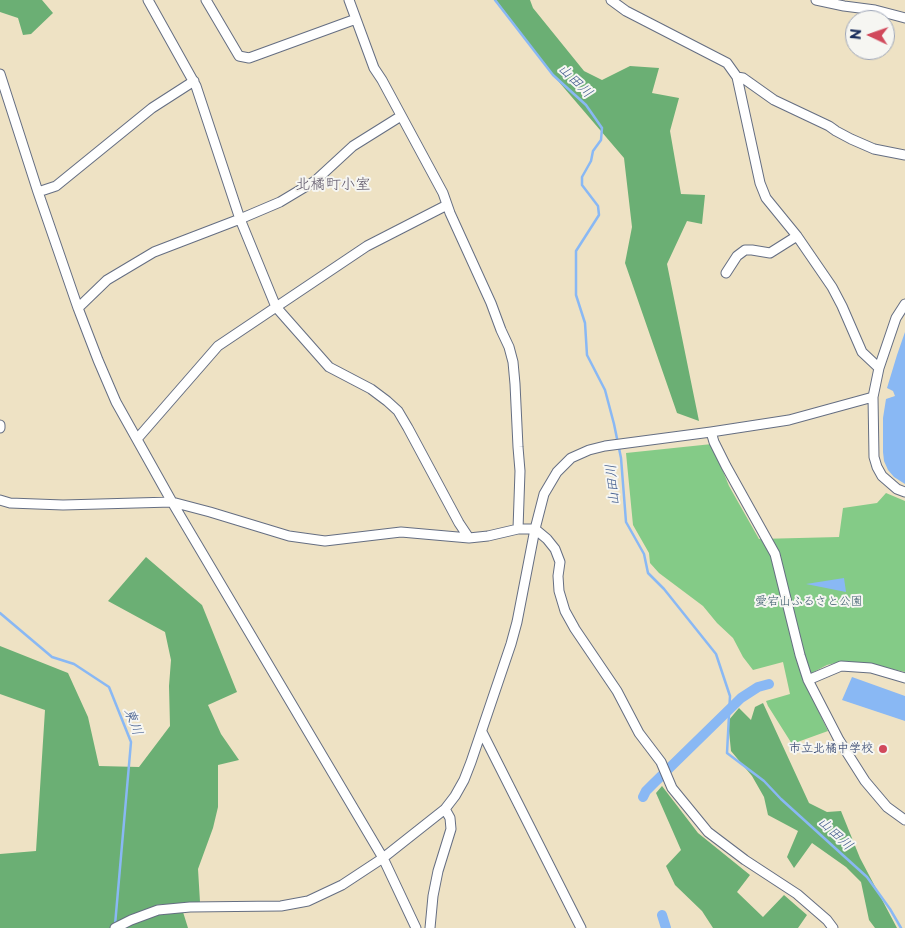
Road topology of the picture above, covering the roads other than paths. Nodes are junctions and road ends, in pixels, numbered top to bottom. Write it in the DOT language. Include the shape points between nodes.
graph roads {
  1 [pos="148,0"];
  2 [pos="206,0"];
  3 [pos="349,0"];
  4 [pos="611,0"];
  5 [pos="816,0"];
  6 [pos="877,0"];
  7 [pos="875,10"];
  8 [pos="356,19"];
  9 [pos="0,74"];
  10 [pos="737,78"];
  11 [pos="194,80"];
  12 [pos="4,97"];
  13 [pos="401,116"];
  14 [pos="905,155"];
  15 [pos="38,192"];
  16 [pos="447,205"];
  17 [pos="240,220"];
  18 [pos="797,236"];
  19 [pos="726,273"];
  20 [pos="905,304"];
  21 [pos="276,307"];
  22 [pos="78,308"];
  23 [pos="879,368"];
  24 [pos="873,397"];
  25 [pos="711,432"];
  26 [pos="137,439"];
  27 [pos="905,492"];
  28 [pos="0,500"];
  29 [pos="172,502"];
  30 [pos="518,529"];
  31 [pos="535,529"];
  32 [pos="469,538"];
  33 [pos="905,678"];
  34 [pos="808,680"];
  35 [pos="482,732"];
  36 [pos="445,809"];
  37 [pos="905,820"];
  38 [pos="383,858"];
  39 [pos="115,928"];
  40 [pos="416,928"];
  41 [pos="430,928"];
  42 [pos="580,928"];
  43 [pos="833,928"];
  1 -- 11 [label="street"];
  2 -- 8 [label="street" via="239,56 249,58"];
  3 -- 8 [label="street"];
  4 -- 10 [label="street" via="727,62"];
  5 -- 7 [label="street"];
  6 -- 7 [label="street"];
  8 -- 13 [label="street" via="374,68"];
  9 -- 12 [label="street"];
  10 -- 14 [label="street" via="743,78 774,100 851,139 874,149"];
  10 -- 18 [label="street" via="760,183 766,198"];
  11 -- 15 [label="street" via="152,108 56,186"];
  11 -- 17 [label="street"];
  12 -- 15 [label="street"];
  13 -- 16 [label="street"];
  13 -- 17 [label="street" via="353,146 315,181"];
  15 -- 22 [label="street"];
  16 -- 21 [label="street" via="367,246"];
  16 -- 30 [label="street" via="509,346 513,362 520,471"];
  17 -- 21 [label="street"];
  17 -- 22 [label="street" via="154,252 107,280"];
  18 -- 19 [label="street" via="770,253 745,250"];
  18 -- 23 [label="street" via="832,287 862,352"];
  20 -- 23 [label="street" via="896,318"];
  21 -- 26 [label="street" via="218,346"];
  21 -- 32 [label="street" via="329,367 371,390 398,411"];
  22 -- 26 [label="street" via="112,394"];
  23 -- 24 [label="street"];
  24 -- 25 [label="street" via="789,420"];
  24 -- 27 [label="street" via="877,467 882,476"];
  25 -- 31 [label="street" via="605,446 571,458 557,472 544,494"];
  25 -- 34 [label="street" via="726,466 775,554"];
  26 -- 29 [label="street"];
  28 -- 29 [label="street" via="63,505"];
  29 -- 32 [label="street" via="289,536 326,541 401,532"];
  29 -- 38 [label="street"];
  30 -- 31 [label="street"];
  30 -- 32 [label="street"];
  31 -- 35 [label="street" via="517,622"];
  31 -- 43 [label="street" via="555,549 560,562 558,576 565,611 617,691 639,733 661,762 672,788 708,832 796,894"];
  33 -- 34 [label="street" via="870,668 841,666"];
  34 -- 37 [label="street" via="865,781 887,807"];
  35 -- 36 [label="street" via="464,780"];
  35 -- 42 [label="street"];
  36 -- 38 [label="street"];
  36 -- 41 [label="street" via="451,829 434,888"];
  38 -- 39 [label="street" via="342,885 297,904 158,910"];
  38 -- 40 [label="street"];
}
